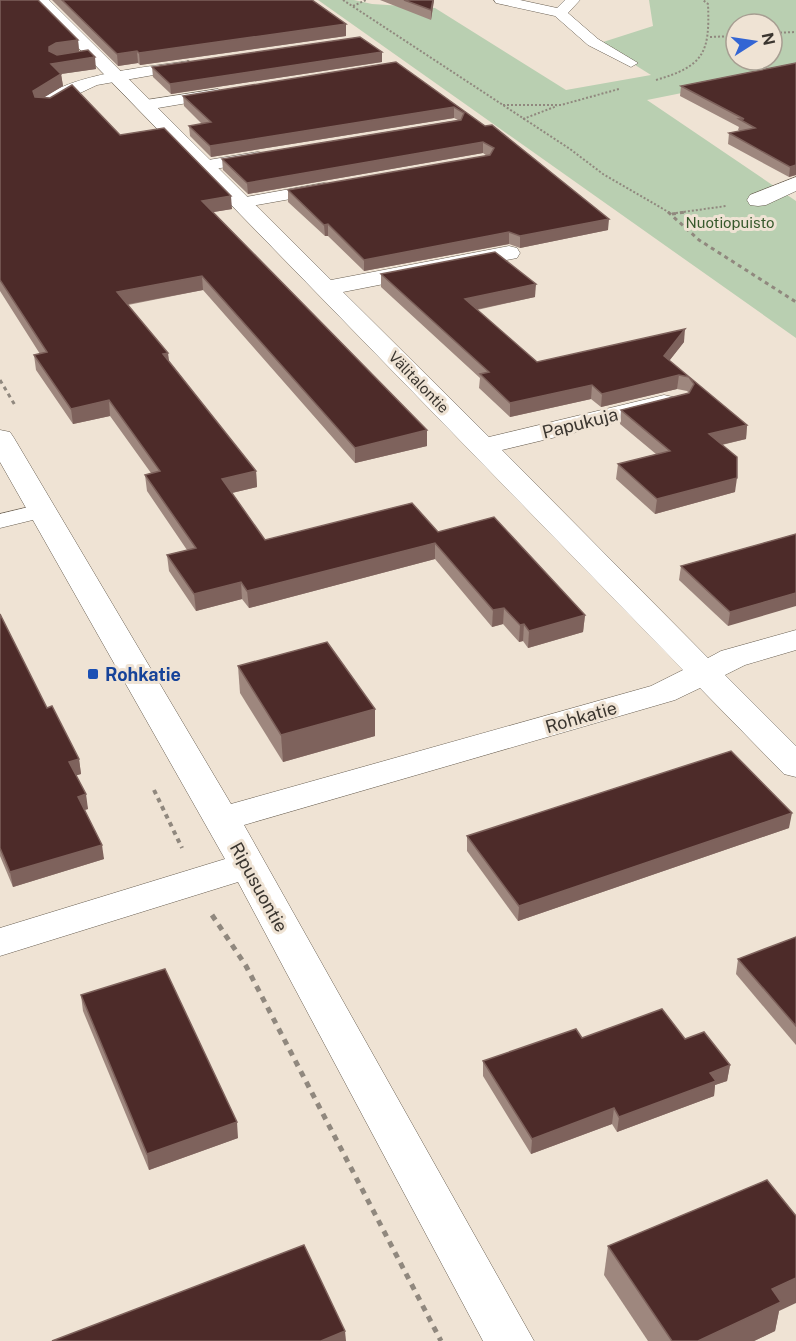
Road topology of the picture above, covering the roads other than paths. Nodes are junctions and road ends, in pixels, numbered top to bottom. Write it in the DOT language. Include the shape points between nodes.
graph roads {
  1 [pos="501,0"];
  2 [pos="573,0"];
  3 [pos="37,2"];
  4 [pos="560,13"];
  5 [pos="631,63"];
  6 [pos="198,64"];
  7 [pos="116,76"];
  8 [pos="236,91"];
  9 [pos="44,105"];
  10 [pos="146,105"];
  11 [pos="271,155"];
  12 [pos="202,166"];
  13 [pos="796,183"];
  14 [pos="344,185"];
  15 [pos="758,200"];
  16 [pos="240,203"];
  17 [pos="509,253"];
  18 [pos="326,288"];
  19 [pos="678,399"];
  20 [pos="0,440"];
  21 [pos="482,447"];
  22 [pos="41,511"];
  23 [pos="0,521"];
  24 [pos="796,640"];
  25 [pos="703,674"];
  26 [pos="796,766"];
  27 [pos="222,819"];
  28 [pos="247,866"];
  29 [pos="0,942"];
  30 [pos="509,1341"];
  1 -- 4 [label="lane"];
  2 -- 4 [label="lane"];
  3 -- 7 [label="street, Välitalontie" via="86,57"];
  4 -- 5 [label="lane" via="588,40"];
  6 -- 7 [label="lane"];
  7 -- 9 [label="lane" via="72,89"];
  7 -- 10 [label="street, Välitalontie"];
  8 -- 10 [label="lane"];
  10 -- 12 [label="street, Välitalontie"];
  11 -- 12 [label="lane"];
  12 -- 16 [label="street, Välitalontie"];
  13 -- 15 [label="street"];
  14 -- 16 [label="lane"];
  16 -- 18 [label="street, Välitalontie"];
  17 -- 18 [label="street"];
  18 -- 21 [label="street, Välitalontie"];
  19 -- 21 [label="street, Papukuja"];
  20 -- 22 [label="street, Ripusuontie"];
  21 -- 25 [label="street, Välitalontie"];
  22 -- 23 [label="lane"];
  22 -- 27 [label="street, Ripusuontie"];
  24 -- 25 [label="street, Rohkatie" via="733,658"];
  25 -- 26 [label="street, Välitalontie"];
  25 -- 27 [label="street, Rohkatie" via="663,693"];
  27 -- 28 [label="street, Ripusuontie"];
  28 -- 29 [label="street"];
  28 -- 30 [label="street, Ripusuontie"];
}
